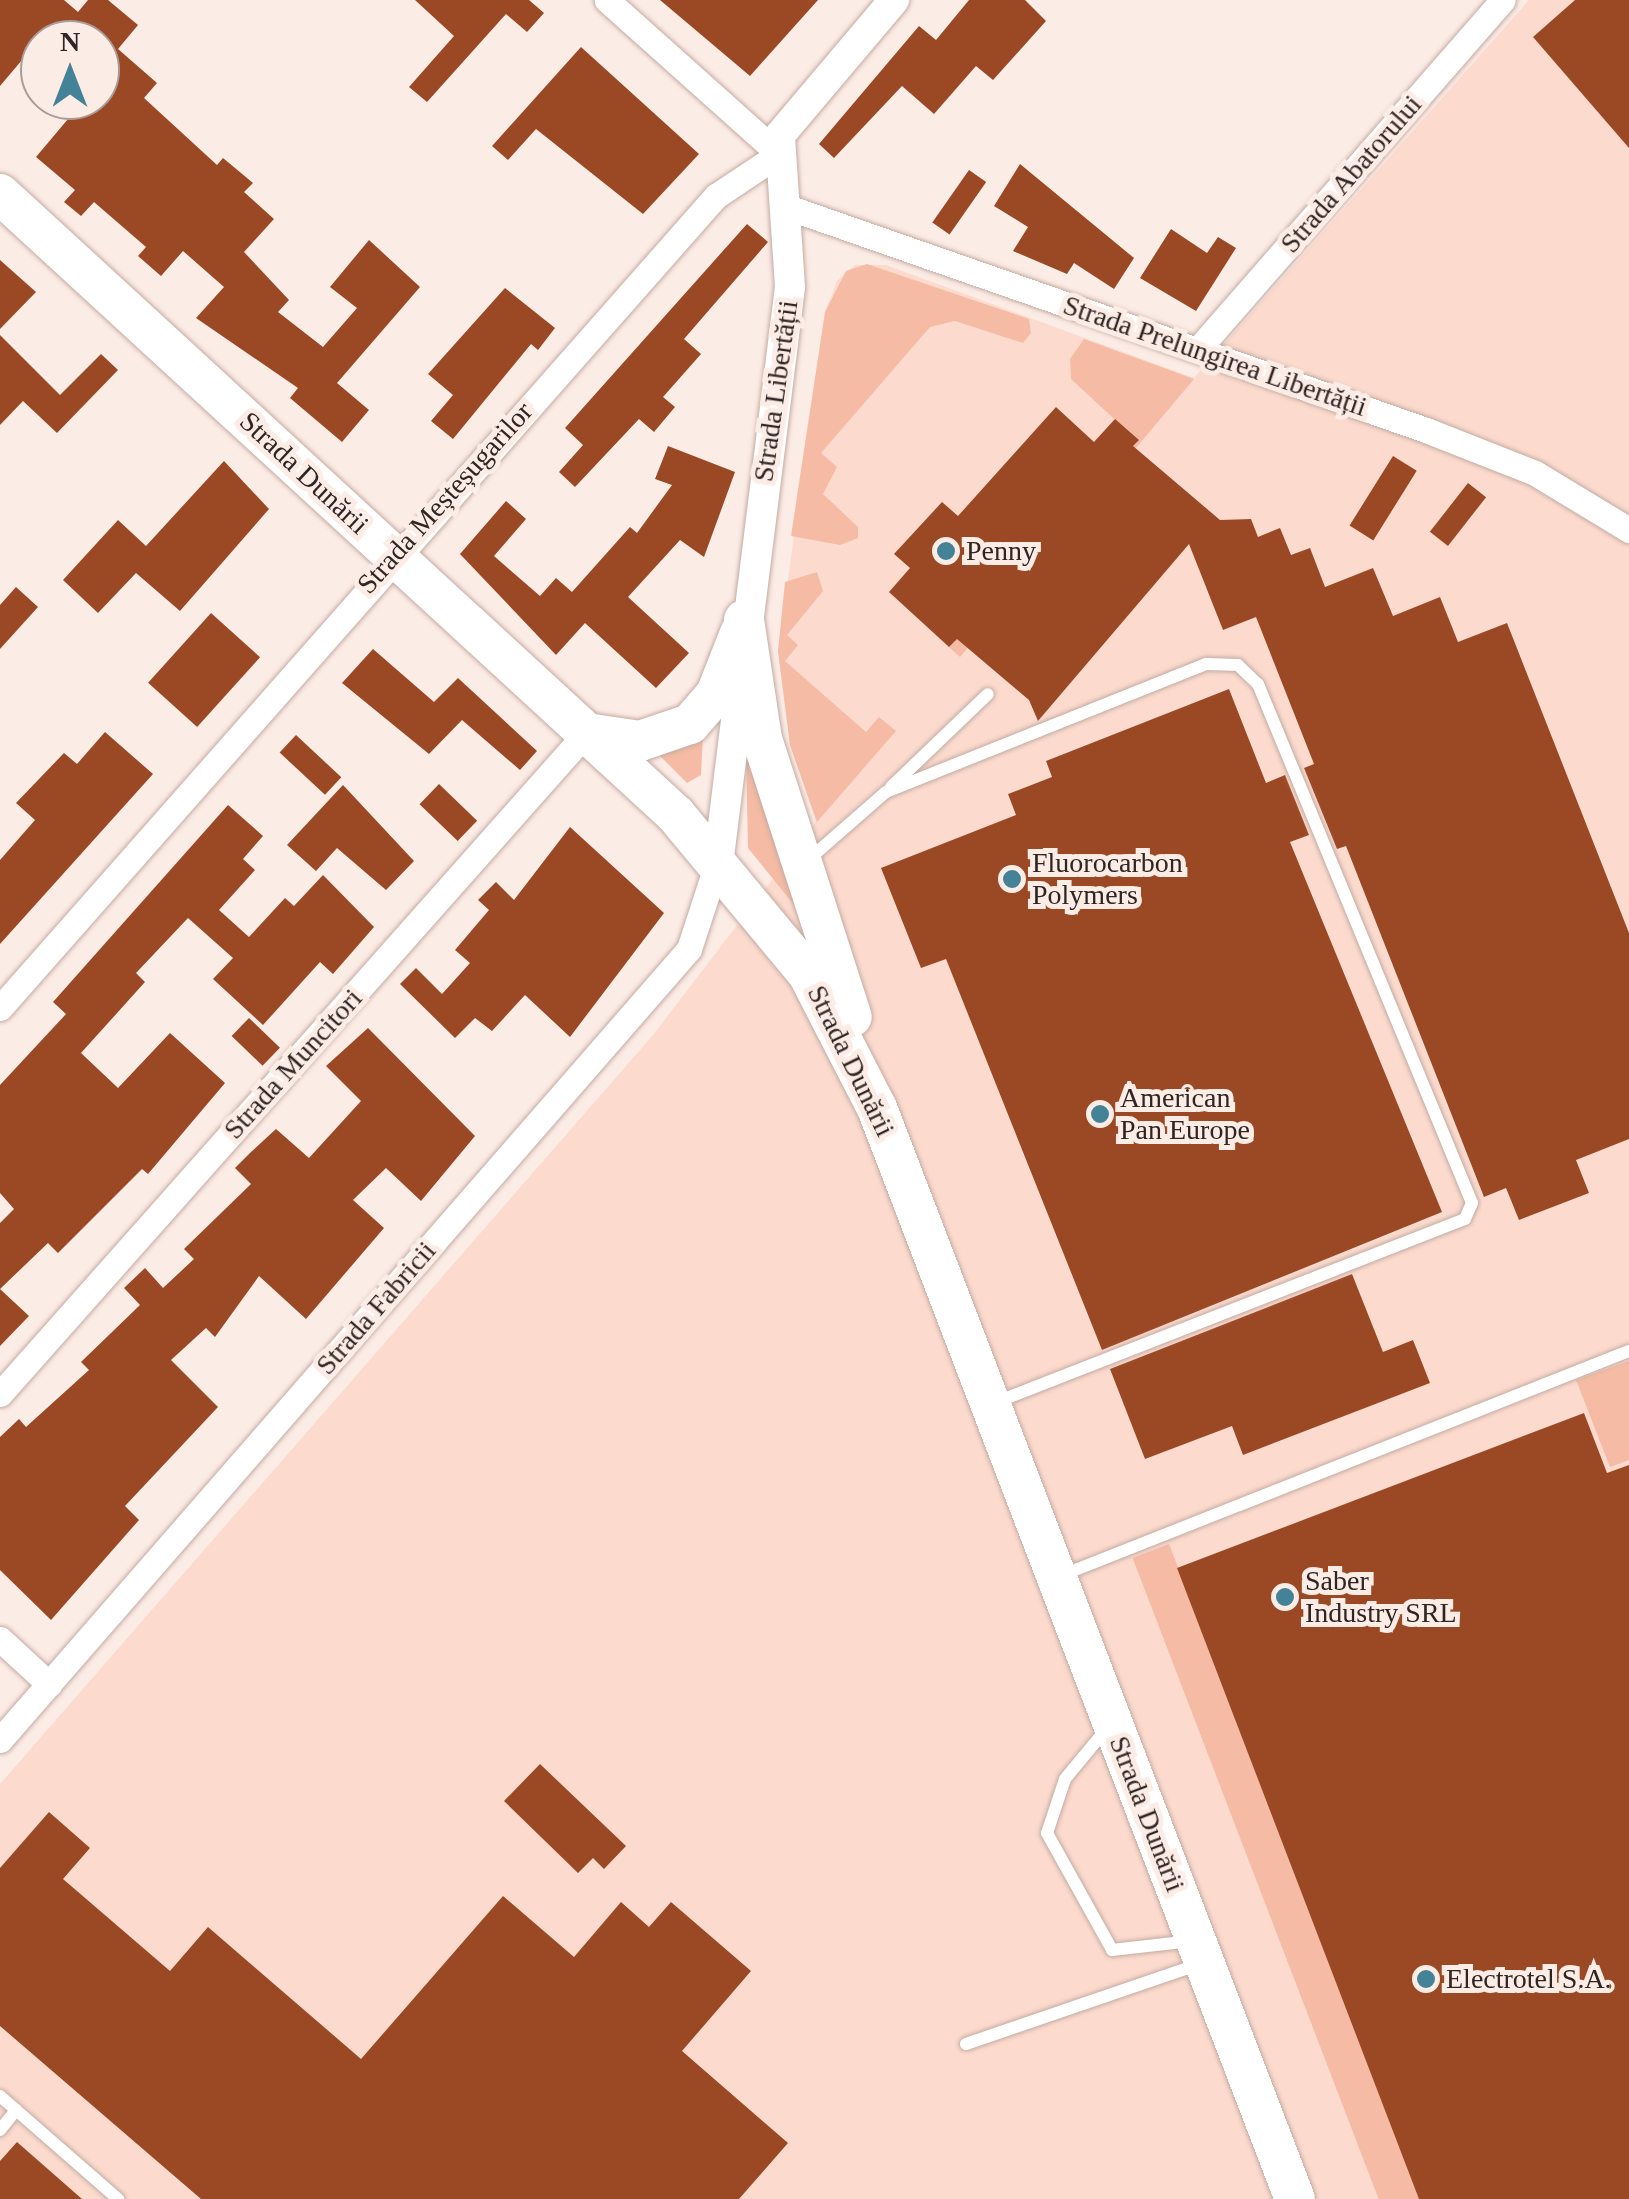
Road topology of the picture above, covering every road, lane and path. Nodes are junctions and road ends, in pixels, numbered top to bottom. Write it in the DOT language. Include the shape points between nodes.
graph roads {
  1 [pos="607,0"];
  2 [pos="894,0"];
  3 [pos="1503,0"];
  4 [pos="779,154"];
  5 [pos="0,194"];
  6 [pos="790,208"];
  7 [pos="1199,348"];
  8 [pos="1629,530"];
  9 [pos="393,555"];
  10 [pos="744,620"];
  11 [pos="988,694"];
  12 [pos="586,733"];
  13 [pos="886,792"];
  14 [pos="719,857"];
  15 [pos="804,864"];
  16 [pos="0,1008"];
  17 [pos="877,1108"];
  18 [pos="1629,1351"];
  19 [pos="0,1394"];
  20 [pos="992,1404"];
  21 [pos="1058,1577"];
  22 [pos="0,1640"];
  23 [pos="49,1684"];
  24 [pos="1112,1721"];
  25 [pos="0,1740"];
  26 [pos="1199,1951"];
  27 [pos="966,2044"];
  28 [pos="0,2096"];
  29 [pos="16,2110"];
  30 [pos="0,2130"];
  31 [pos="118,2199"];
  32 [pos="1296,2199"];
  1 -- 4 [label="street"];
  2 -- 4 [label="street" via="791,112"];
  3 -- 7 [label="street, Strada Abatorului"];
  4 -- 6 [label="street, Strada Libertății"];
  4 -- 9 [label="street, Strada Meșteșugarilor" via="716,196"];
  5 -- 9 [label="main road, Strada Dunării"];
  6 -- 7 [label="street, Strada Prelungirea Libertății"];
  6 -- 10 [label="street, Strada Libertății" via="790,286"];
  7 -- 8 [label="street, Strada Prelungirea Libertății" via="1536,473"];
  9 -- 12 [label="main road, Strada Dunării"];
  9 -- 16 [label="street, Strada Meșteșugarilor"];
  10 -- 12 [label="main road" via="716,694 690,724 640,741"];
  10 -- 14 [label="street, Strada Libertății"];
  10 -- 15 [label="main road" via="756,716"];
  11 -- 13 [label="lane"];
  12 -- 14 [label="main road, Strada Dunării"];
  12 -- 19 [label="street, Strada Muncitori"];
  13 -- 15 [label="lane"];
  13 -- 20 [label="lane" via="1206,664 1250,673 1472,1203 1466,1218"];
  14 -- 17 [label="main road, Strada Dunării" via="808,974"];
  14 -- 23 [label="street, Strada Fabricii" via="689,948"];
  15 -- 17 [label="main road"];
  17 -- 20 [label="main road, Strada Dunării"];
  18 -- 21 [label="lane"];
  20 -- 21 [label="main road, Strada Dunării"];
  21 -- 24 [label="main road, Strada Dunării"];
  22 -- 23 [label="street"];
  23 -- 25 [label="street, Strada Fabricii"];
  24 -- 26 [label="main road, Strada Dunării"];
  24 -- 26 [label="lane" via="1065,1779 1047,1833 1112,1950"];
  26 -- 27 [label="lane"];
  26 -- 32 [label="main road, Strada Dunării"];
  28 -- 29 [label="lane"];
  29 -- 30 [label="lane"];
  29 -- 31 [label="lane"];
}
